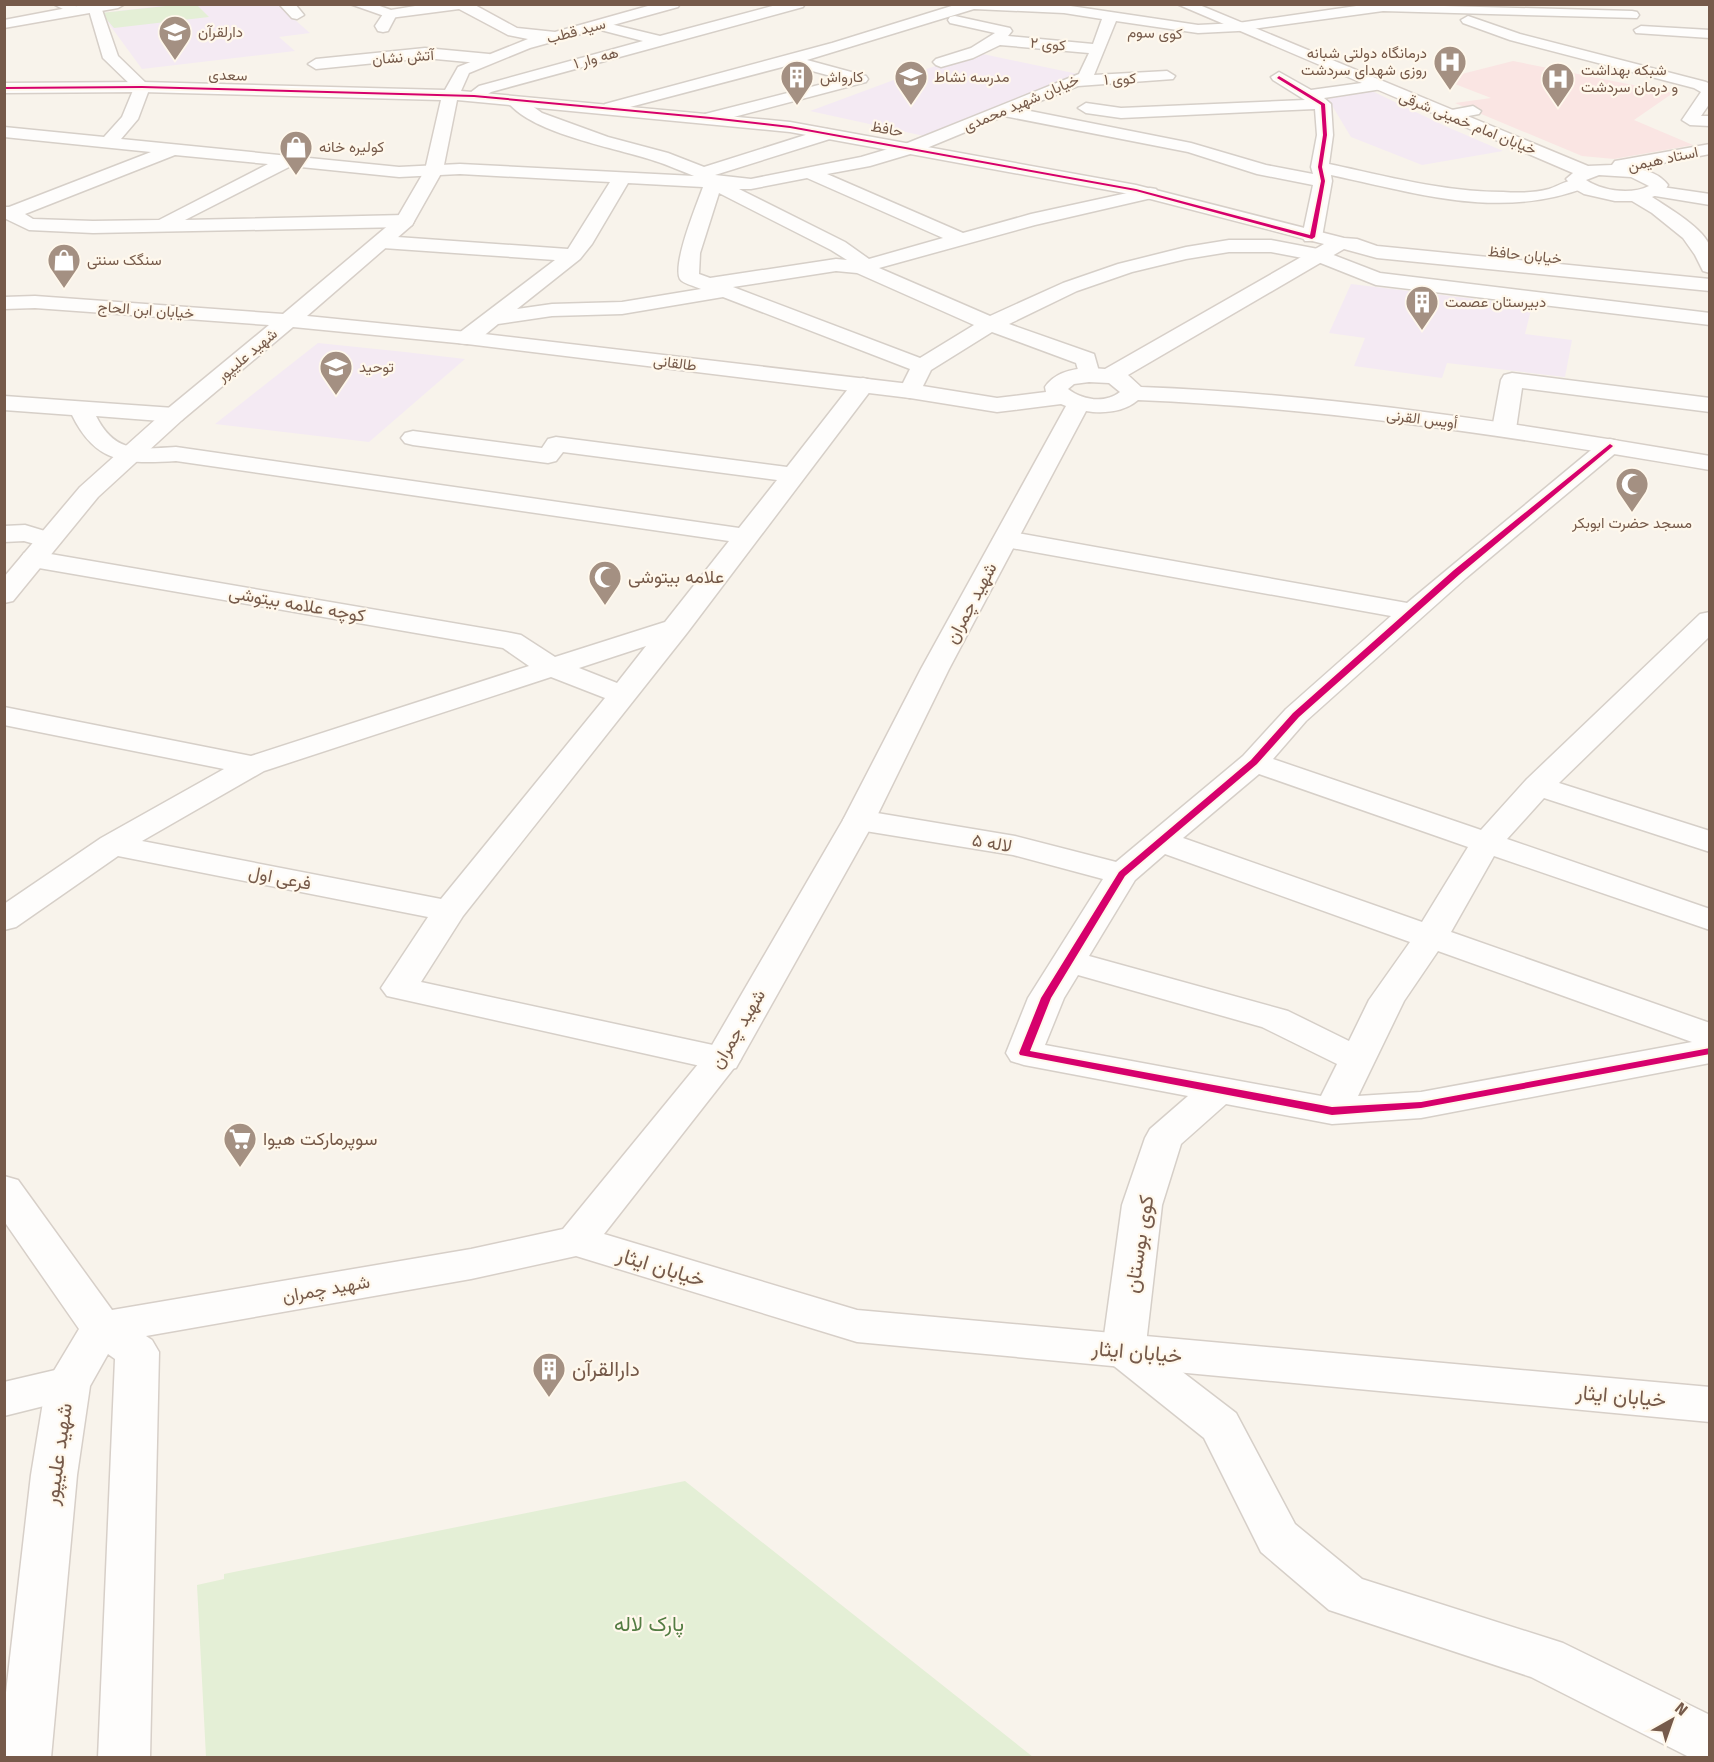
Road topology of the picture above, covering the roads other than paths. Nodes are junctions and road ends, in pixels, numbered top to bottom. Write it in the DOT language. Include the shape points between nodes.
graph roads {
  1 [pos="118,4"];
  2 [pos="286,4"];
  3 [pos="357,4"];
  4 [pos="461,4"];
  5 [pos="798,4"];
  6 [pos="927,4"];
  7 [pos="1083,4"];
  8 [pos="1184,4"];
  9 [pos="671,5"];
  10 [pos="969,5"];
  11 [pos="1384,6"];
  12 [pos="66,7"];
  13 [pos="96,7"];
  14 [pos="1064,9"];
  15 [pos="1232,10"];
  16 [pos="1438,10"];
  17 [pos="1630,10"];
  18 [pos="390,14"];
  19 [pos="1206,14"];
  20 [pos="297,15"];
  21 [pos="939,16"];
  22 [pos="4,24"];
  23 [pos="1107,24"];
  24 [pos="605,27"];
  25 [pos="1238,27"];
  26 [pos="383,28"];
  27 [pos="1641,30"];
  28 [pos="513,32"];
  29 [pos="561,34"];
  30 [pos="1710,34"];
  31 [pos="998,40"];
  32 [pos="660,41"];
  33 [pos="1098,49"];
  34 [pos="510,51"];
  35 [pos="489,59"];
  36 [pos="793,60"];
  37 [pos="941,62"];
  38 [pos="316,64"];
  39 [pos="1638,68"];
  40 [pos="1167,76"];
  41 [pos="1279,77"];
  42 [pos="1681,79"];
  43 [pos="1074,81"];
  44 [pos="1710,82"];
  45 [pos="1376,86"];
  46 [pos="142,87"];
  47 [pos="4,88"];
  48 [pos="479,93"];
  49 [pos="450,96"];
  50 [pos="515,100"];
  51 [pos="1028,100"];
  52 [pos="1316,100"];
  53 [pos="611,107"];
  54 [pos="1005,111"];
  55 [pos="1473,111"];
  56 [pos="1447,115"];
  57 [pos="711,118"];
  58 [pos="1710,121"];
  59 [pos="4,132"];
  60 [pos="827,134"];
  61 [pos="39,135"];
  62 [pos="110,141"];
  63 [pos="176,148"];
  64 [pos="911,148"];
  65 [pos="1710,149"];
  66 [pos="4,151"];
  67 [pos="290,160"];
  68 [pos="434,170"];
  69 [pos="1629,172"];
  70 [pos="809,173"];
  71 [pos="1322,174"];
  72 [pos="623,176"];
  73 [pos="708,178"];
  74 [pos="1582,178"];
  75 [pos="1655,191"];
  76 [pos="1150,193"];
  77 [pos="1627,195"];
  78 [pos="1506,199"];
  79 [pos="1710,200"];
  80 [pos="8,212"];
  81 [pos="405,221"];
  82 [pos="29,224"];
  83 [pos="160,225"];
  84 [pos="4,233"];
  85 [pos="963,240"];
  86 [pos="383,242"];
  87 [pos="1315,246"];
  88 [pos="573,255"];
  89 [pos="861,267"];
  90 [pos="1709,278"];
  91 [pos="717,288"];
  92 [pos="4,303"];
  93 [pos="494,318"];
  94 [pos="1710,319"];
  95 [pos="287,321"];
  96 [pos="989,325"];
  97 [pos="467,338"];
  98 [pos="922,366"];
  99 [pos="863,385"];
  100 [pos="1085,388"];
  101 [pos="910,391"];
  102 [pos="1132,393"];
  103 [pos="4,403"];
  104 [pos="1710,405"];
  105 [pos="80,408"];
  106 [pos="174,415"];
  107 [pos="1504,429"];
  108 [pos="413,438"];
  109 [pos="1610,446"];
  110 [pos="130,457"];
  111 [pos="1710,463"];
  112 [pos="792,475"];
  113 [pos="4,534"];
  114 [pos="745,536"];
  115 [pos="1006,538"];
  116 [pos="41,550"];
  117 [pos="4,595"];
  118 [pos="1414,612"];
  119 [pos="1710,620"];
  120 [pos="676,627"];
  121 [pos="552,668"];
  122 [pos="623,695"];
  123 [pos="4,716"];
  124 [pos="1254,762"];
  125 [pos="253,765"];
  126 [pos="1538,786"];
  127 [pos="859,820"];
  128 [pos="1160,841"];
  129 [pos="1710,842"];
  130 [pos="1486,843"];
  131 [pos="112,845"];
  132 [pos="1122,874"];
  133 [pos="449,911"];
  134 [pos="4,920"];
  135 [pos="1710,920"];
  136 [pos="1430,938"];
  137 [pos="1068,961"];
  138 [pos="1710,1036"];
  139 [pos="1710,1051"];
  140 [pos="723,1059"];
  141 [pos="1356,1059"];
  142 [pos="1217,1091"];
  143 [pos="1332,1111"];
  144 [pos="4,1190"];
  145 [pos="576,1241"];
  146 [pos="120,1340"];
  147 [pos="1125,1350"];
  148 [pos="68,1384"];
  149 [pos="4,1400"];
  150 [pos="1710,1405"];
  151 [pos="1710,1741"];
  152 [pos="25,1758"];
  153 [pos="124,1758"];
  1 -- 13 [label="street"];
  2 -- 20 [label="street"];
  3 -- 18 [label="street"];
  4 -- 18 [label="street"];
  4 -- 28 [label="street"];
  5 -- 32 [label="street"];
  6 -- 21 [label="street" via="914,12"];
  7 -- 14 [label="street, کوی ۲"];
  8 -- 19 [label="street, خیابان امام خمینی شرقی"];
  9 -- 24 [label="street, سید قطب"];
  10 -- 14 [label="street"];
  10 -- 21 [label="street"];
  11 -- 16 [label="street"];
  11 -- 25 [label="street"];
  12 -- 13 [label="street"];
  12 -- 22 [label="street" via="51,17"];
  13 -- 46 [label="street" via="111,58"];
  14 -- 23 [label="street"];
  15 -- 19 [label="street"];
  16 -- 17 [label="street"];
  16 -- 39 [label="street" via="1515,37"];
  17 -- 27 [label="street"];
  18 -- 26 [label="street"];
  19 -- 25 [label="street, خیابان امام خمینی شرقی"];
  21 -- 31 [label="street" via="1005,31"];
  21 -- 36 [label="street"];
  23 -- 25 [label="street, کوی سوم" via="1197,35 1198,29"];
  23 -- 33 [label="street, خیابان شهید محمدی"];
  24 -- 29 [label="street, سید قطب"];
  24 -- 32 [label="street, هه وار ۱"];
  25 -- 45 [label="street, خیابان امام خمینی شرقی"];
  27 -- 30 [label="street"];
  27 -- 39 [label="street"];
  28 -- 29 [label="street"];
  28 -- 34 [label="street" via="518,40"];
  29 -- 34 [label="street, سید قطب"];
  31 -- 33 [label="street, کوی ۲"];
  31 -- 37 [label="street"];
  32 -- 48 [label="street, هه وار ۱"];
  33 -- 43 [label="street, خیابان شهید محمدی" via="1085,77"];
  34 -- 35 [label="street, سید قطب"];
  35 -- 38 [label="street, آتش نشان" via="441,51"];
  35 -- 49 [label="street, شهید علیپور" via="464,70"];
  36 -- 53 [label="street"];
  36 -- 57 [label="street" via="860,79"];
  39 -- 42 [label="street"];
  40 -- 43 [label="street, کوی ۱"];
  41 -- 52 [label="street"];
  42 -- 44 [label="street"];
  42 -- 58 [label="street" via="1708,90 1690,120"];
  43 -- 51 [label="street, خیابان شهید محمدی"];
  45 -- 52 [label="street"];
  45 -- 56 [label="street, خیابان امام خمینی شرقی"];
  46 -- 47 [label="street, سعدی"];
  46 -- 49 [label="street, سعدی"];
  46 -- 62 [label="street" via="130,119"];
  48 -- 49 [label="street, حافظ"];
  48 -- 50 [label="street, حافظ"];
  49 -- 68 [label="street, شهید علیپور"];
  50 -- 53 [label="street, حافظ"];
  50 -- 73 [label="street" via="536,117 662,157"];
  51 -- 52 [label="street" via="1121,112"];
  51 -- 54 [label="street, خیابان شهید محمدی"];
  52 -- 71 [label="street" via="1325,135"];
  53 -- 57 [label="street, حافظ"];
  54 -- 64 [label="street, خیابان شهید محمدی"];
  54 -- 71 [label="street" via="1191,148 1263,170"];
  55 -- 56 [label="street"];
  56 -- 74 [label="street, خیابان امام خمینی شرقی"];
  57 -- 60 [label="street, حافظ"];
  59 -- 61 [label="street, خیابان شهید محمدی"];
  60 -- 64 [label="street, حافظ"];
  60 -- 73 [label="street"];
  61 -- 62 [label="street, خیابان شهید محمدی"];
  61 -- 66 [label="street"];
  62 -- 63 [label="street, خیابان شهید محمدی"];
  63 -- 67 [label="street, خیابان شهید محمدی"];
  63 -- 80 [label="street"];
  64 -- 70 [label="street, خیابان شهید محمدی"];
  64 -- 76 [label="street, حافظ"];
  65 -- 69 [label="street, استاد هیمن" via="1621,165"];
  67 -- 68 [label="street, خیابان شهید محمدی" via="399,172"];
  67 -- 83 [label="street"];
  68 -- 72 [label="street, خیابان شهید محمدی"];
  68 -- 81 [label="street, شهید علیپور"];
  69 -- 74 [label="street"];
  69 -- 75 [label="street" via="1653,179 1659,185"];
  70 -- 73 [label="street, خیابان شهید محمدی" via="751,184"];
  70 -- 85 [label="street"];
  71 -- 78 [label="street"];
  71 -- 87 [label="street"];
  72 -- 73 [label="street, خیابان شهید محمدی"];
  72 -- 88 [label="street"];
  73 -- 89 [label="street" via="838,246 859,259"];
  73 -- 91 [label="street" via="690,253 689,278"];
  74 -- 77 [label="street, خیابان امام خمینی شرقی" via="1594,191"];
  74 -- 78 [label="street" via="1551,195"];
  75 -- 77 [label="street"];
  75 -- 79 [label="street"];
  76 -- 85 [label="street"];
  76 -- 87 [label="street, حافظ"];
  77 -- 78 [label="street" via="1561,202"];
  77 -- 90 [label="street" via="1681,225 1700,244"];
  80 -- 82 [label="street"];
  81 -- 83 [label="street"];
  81 -- 86 [label="street, شهید علیپور"];
  82 -- 83 [label="street"];
  82 -- 84 [label="street"];
  85 -- 89 [label="street"];
  86 -- 88 [label="street"];
  86 -- 95 [label="street, شهید علیپور"];
  87 -- 90 [label="street" via="1340,244 1377,252"];
  87 -- 94 [label="street" via="1376,279"];
  87 -- 96 [label="street" via="1228,246 1186,253 1070,286"];
  87 -- 100 [label="street"];
  88 -- 93 [label="street"];
  89 -- 91 [label="street" via="836,265"];
  89 -- 96 [label="street"];
  91 -- 93 [label="street" via="622,308 552,310"];
  91 -- 98 [label="street"];
  92 -- 95 [label="street, خیابان ابن الحاج"];
  93 -- 97 [label="street"];
  95 -- 97 [label="street, طالقانی"];
  95 -- 106 [label="street, شهید علیپور"];
  96 -- 98 [label="street"];
  96 -- 100 [label="street" via="1086,359"];
  97 -- 99 [label="street, طالقانی"];
  98 -- 101 [label="street"];
  99 -- 101 [label="street, طالقانی"];
  99 -- 112 [label="street"];
  100 -- 101 [label="street, طالقانی" via="997,405"];
  100 -- 102 [label="street" via="1127,384"];
  100 -- 102 [label="street" via="1113,404"];
  100 -- 115 [label="street, شهید چمران"];
  102 -- 107 [label="street, أویس القرنی" via="1210,395"];
  103 -- 105 [label="street"];
  104 -- 107 [label="street" via="1512,380"];
  105 -- 106 [label="street"];
  105 -- 110 [label="street" via="89,429 105,447"];
  106 -- 110 [label="street, شهید علیپور"];
  107 -- 109 [label="street, أویس القرنی"];
  108 -- 112 [label="street" via="548,456 556,444"];
  109 -- 111 [label="street, أویس القرنی"];
  109 -- 118 [label="street"];
  110 -- 114 [label="street" via="176,454"];
  110 -- 116 [label="street, شهید علیپور" via="89,492"];
  112 -- 114 [label="street"];
  113 -- 116 [label="street, کوچه علامه بیتوشی" via="25,533"];
  114 -- 120 [label="street"];
  115 -- 118 [label="street"];
  115 -- 127 [label="street, شهید چمران"];
  116 -- 117 [label="street, شهید علیپور"];
  116 -- 121 [label="street, کوچه علامه بیتوشی" via="511,641"];
  118 -- 124 [label="street" via="1296,715"];
  119 -- 126 [label="street"];
  120 -- 121 [label="street"];
  120 -- 122 [label="street"];
  121 -- 122 [label="street, کوچه علامه بیتوشی"];
  121 -- 125 [label="street"];
  122 -- 133 [label="street"];
  123 -- 125 [label="street"];
  124 -- 128 [label="street"];
  124 -- 130 [label="street"];
  125 -- 131 [label="street"];
  126 -- 129 [label="street"];
  126 -- 130 [label="street"];
  127 -- 132 [label="street, لاله ۵" via="1015,846"];
  127 -- 140 [label="street, شهید چمران"];
  128 -- 132 [label="street"];
  128 -- 136 [label="street"];
  130 -- 135 [label="street"];
  130 -- 136 [label="street"];
  131 -- 133 [label="street, فرعی اول"];
  131 -- 134 [label="street"];
  132 -- 137 [label="street"];
  133 -- 140 [label="street" via="399,988"];
  136 -- 138 [label="street"];
  136 -- 141 [label="street" via="1387,1000"];
  137 -- 141 [label="street" via="1275,1019"];
  137 -- 142 [label="street" via="1046,998 1024,1053"];
  139 -- 143 [label="street" via="1421,1105"];
  140 -- 145 [label="street, شهید چمران"];
  141 -- 143 [label="street"];
  142 -- 143 [label="street"];
  142 -- 147 [label="street, کوی بوستان" via="1164,1138 1142,1205"];
  144 -- 146 [label="street"];
  145 -- 146 [label="street, شهید چمران"];
  145 -- 147 [label="street, خیابان ایثار" via="856,1326"];
  146 -- 148 [label="street, شهید علیپور"];
  146 -- 153 [label="street"];
  147 -- 150 [label="street, خیابان ایثار"];
  147 -- 151 [label="street" via="1220,1426 1278,1538 1346,1595 1545,1659"];
  148 -- 149 [label="street"];
  148 -- 152 [label="street, شهید علیپور" via="54,1475"];
}
